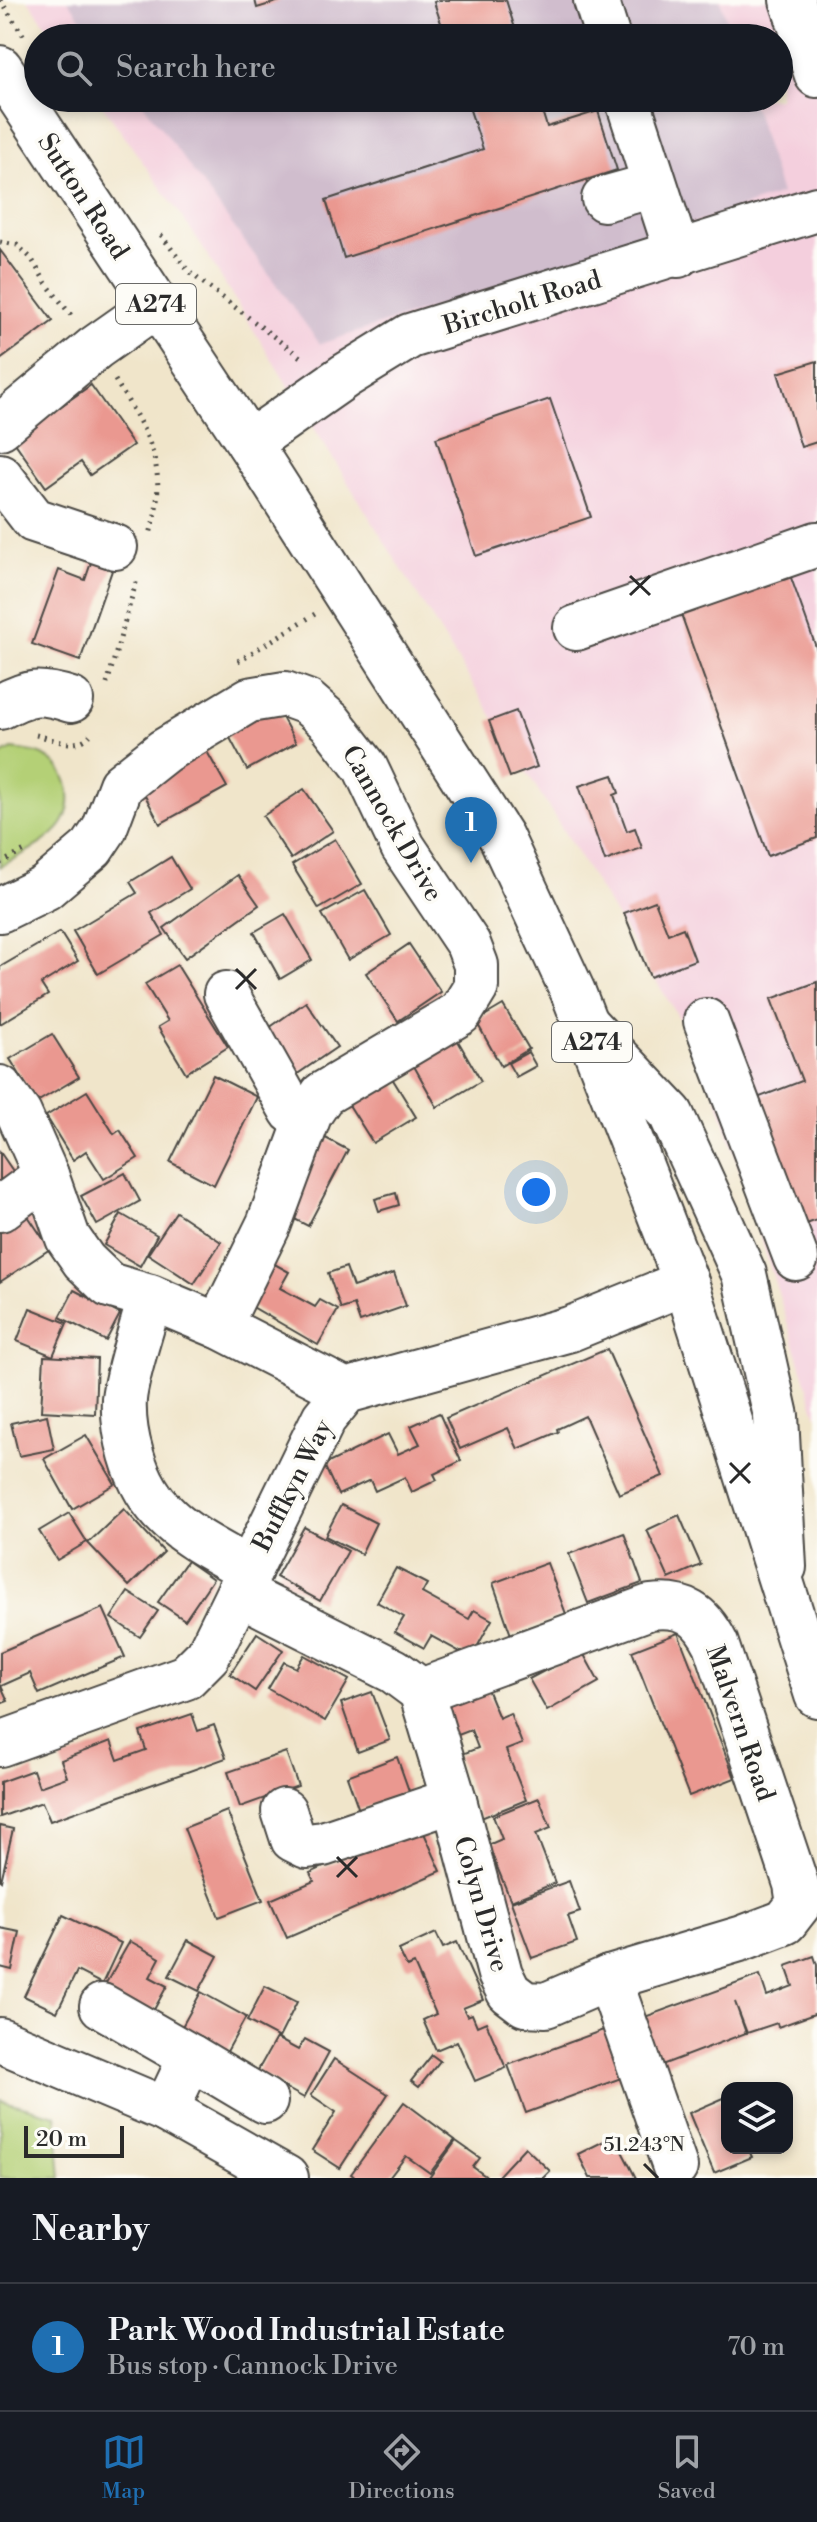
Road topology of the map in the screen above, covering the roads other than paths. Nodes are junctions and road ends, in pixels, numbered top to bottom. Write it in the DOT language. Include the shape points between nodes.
graph roads {
  1 [pos="596,0"];
  2 [pos="792,0"];
  3 [pos="604,24"];
  4 [pos="817,75"];
  5 [pos="46,112"];
  6 [pos="631,112"];
  7 [pos="654,185"];
  8 [pos="604,199"];
  9 [pos="817,209"];
  10 [pos="678,255"];
  11 [pos="156,305"];
  12 [pos="0,427"];
  13 [pos="249,443"];
  14 [pos="0,476"];
  15 [pos="817,544"];
  16 [pos="115,547"];
  17 [pos="576,628"];
  18 [pos="71,700"];
  19 [pos="0,707"];
  20 [pos="0,910"];
  21 [pos="226,994"];
  22 [pos="706,1021"];
  23 [pos="585,1023"];
  24 [pos="0,1088"];
  25 [pos="310,1113"];
  26 [pos="46,1175"];
  27 [pos="0,1209"];
  28 [pos="807,1254"];
  29 [pos="744,1274"];
  30 [pos="686,1282"];
  31 [pos="150,1297"];
  32 [pos="219,1326"];
  33 [pos="346,1391"];
  34 [pos="244,1582"];
  35 [pos="786,1600"];
  36 [pos="421,1691"];
  37 [pos="817,1695"];
  38 [pos="0,1744"];
  39 [pos="454,1800"];
  40 [pos="284,1811"];
  41 [pos="796,1884"];
  42 [pos="609,1978"];
  43 [pos="102,2006"];
  44 [pos="0,2040"];
  45 [pos="191,2057"];
  46 [pos="265,2101"];
  47 [pos="166,2110"];
  48 [pos="675,2167"];
  49 [pos="286,2178"];
  1 -- 3 [label="street"];
  2 -- 4 [label="street"];
  5 -- 11 [label="street, Sutton Road / A274"];
  6 -- 7 [label="street"];
  7 -- 8 [label="street"];
  7 -- 10 [label="street"];
  9 -- 10 [label="street, Bircholt Road"];
  10 -- 13 [label="street, Bircholt Road" via="410,336"];
  11 -- 12 [label="street"];
  11 -- 13 [label="street, Sutton Road / A274"];
  13 -- 23 [label="street, A274" via="501,837"];
  14 -- 16 [label="street" via="34,520"];
  15 -- 17 [label="street"];
  18 -- 19 [label="street" via="45,692 23,694"];
  20 -- 25 [label="street, Cannock Drive" via="45,888 92,848 121,785 164,751 249,700 285,694 307,702 365,767 403,847 468,944 476,965 476,987 460,1013 331,1088"];
  21 -- 25 [label="street" via="292,1111"];
  22 -- 28 [label="street"];
  23 -- 29 [label="street" via="671,1114"];
  23 -- 30 [label="street, A274"];
  24 -- 26 [label="street" via="19,1114"];
  25 -- 32 [label="street, Cannock Drive" via="269,1224"];
  26 -- 27 [label="street"];
  26 -- 31 [label="street" via="68,1238 84,1261 109,1285"];
  28 -- 29 [label="street"];
  29 -- 35 [label="street" via="776,1416"];
  30 -- 33 [label="street, Buffkyn Way" via="570,1329"];
  30 -- 35 [label="street, A274"];
  31 -- 32 [label="street"];
  31 -- 34 [label="street" via="124,1399 126,1438 138,1479 163,1515"];
  32 -- 33 [label="street"];
  33 -- 34 [label="street, Buffkyn Way" via="324,1418"];
  34 -- 36 [label="street"];
  34 -- 38 [label="street, Buffkyn Way" via="208,1655 186,1677"];
  35 -- 37 [label="street, A274"];
  36 -- 39 [label="street, Colyn Drive"];
  36 -- 41 [label="street, Malvern Road" via="650,1607 670,1605 689,1611 707,1625 716,1644"];
  39 -- 40 [label="street" via="307,1846 293,1839"];
  39 -- 42 [label="street, Colyn Drive" via="509,1992 525,2004 546,2005"];
  41 -- 42 [label="street, Colyn Drive" via="799,1904 785,1922"];
  42 -- 48 [label="street"];
  43 -- 45 [label="street"];
  44 -- 47 [label="street"];
  45 -- 46 [label="street"];
  45 -- 47 [label="street"];
  47 -- 49 [label="street"];
}
